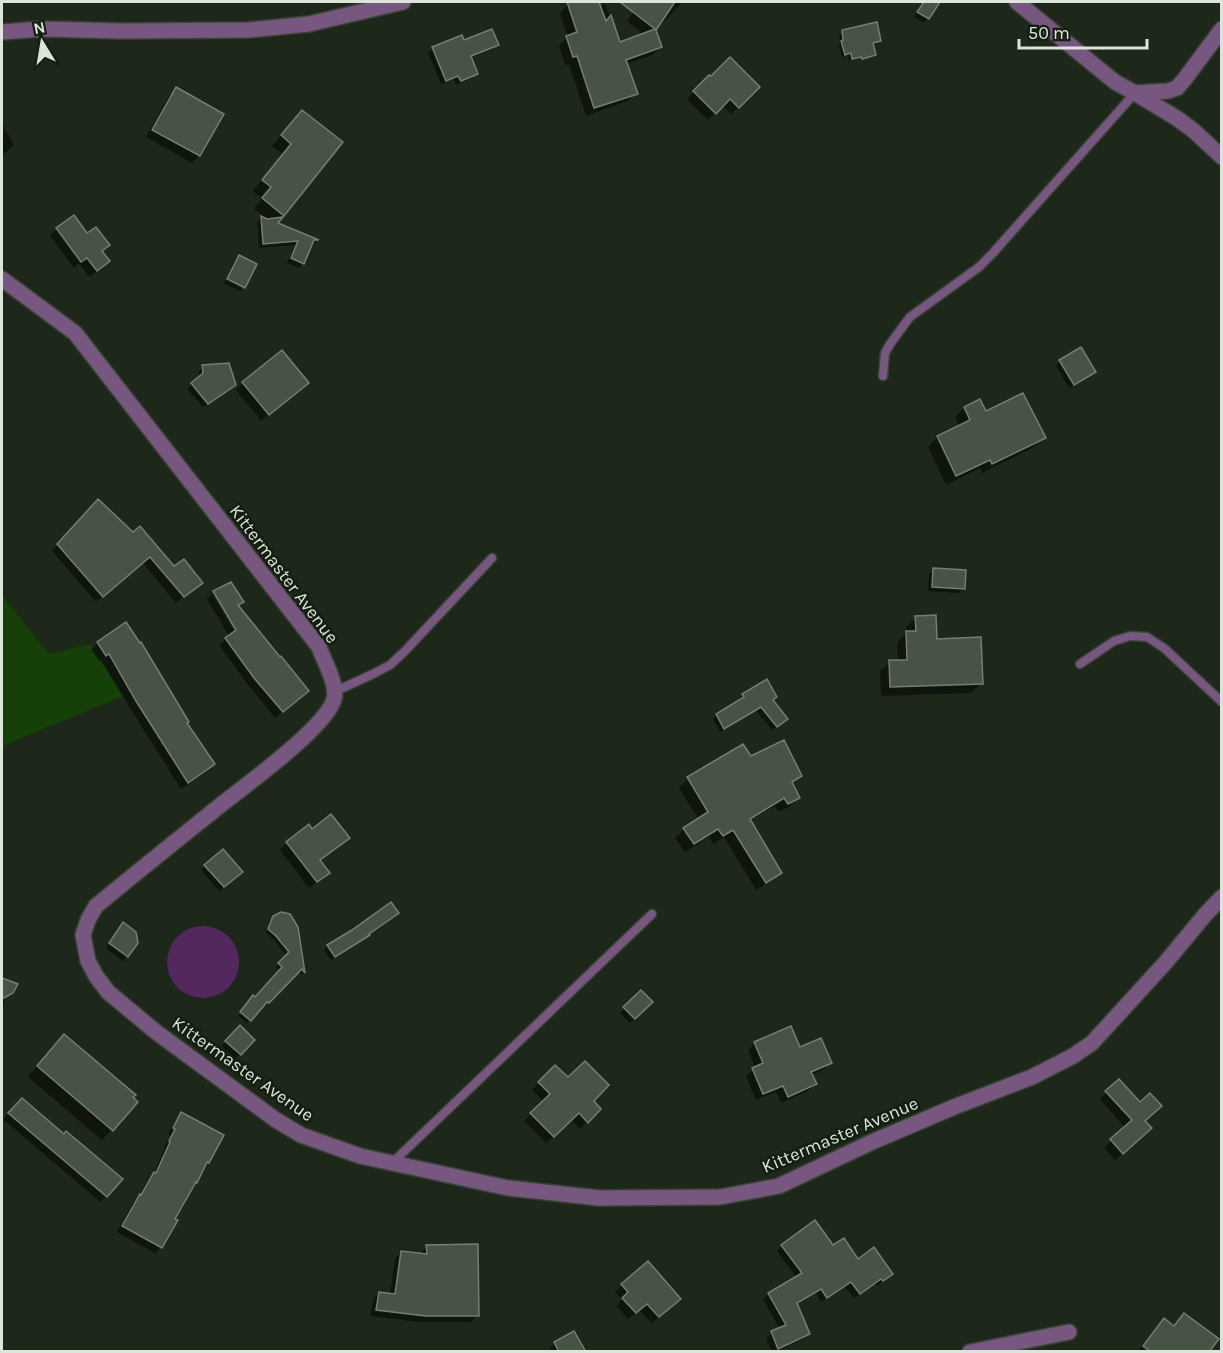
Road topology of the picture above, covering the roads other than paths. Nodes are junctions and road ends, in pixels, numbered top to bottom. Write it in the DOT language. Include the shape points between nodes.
graph roads {
  1 [pos="403,2"];
  2 [pos="1017,2"];
  3 [pos="1221,29"];
  4 [pos="2,32"];
  5 [pos="1135,93"];
  6 [pos="1221,158"];
  7 [pos="2,279"];
  8 [pos="883,376"];
  9 [pos="492,558"];
  10 [pos="1080,664"];
  11 [pos="336,691"];
  12 [pos="1221,702"];
  13 [pos="1221,897"];
  14 [pos="652,914"];
  15 [pos="392,1162"];
  16 [pos="1068,1332"];
  17 [pos="970,1352"];
  1 -- 4 [label="street" via="309,24 249,30"];
  2 -- 5 [label="street" via="1115,82"];
  3 -- 5 [label="street" via="1177,88"];
  5 -- 6 [label="street" via="1186,125"];
  5 -- 8 [label="lane" via="979,267 910,317 885,353"];
  7 -- 11 [label="street, Kittermaster Avenue" via="75,333 319,647"];
  9 -- 11 [label="lane" via="390,665"];
  10 -- 12 [label="lane" via="1114,641 1130,636 1147,637"];
  11 -- 15 [label="street, Kittermaster Avenue" via="324,717 288,751 96,906 83,935 88,961 108,992 156,1032 301,1135 360,1156"];
  13 -- 15 [label="street, Kittermaster Avenue" via="1092,1043 1073,1056 779,1186 720,1197 599,1198 508,1188"];
  14 -- 15 [label="lane"];
  16 -- 17 [label="street"];
}
